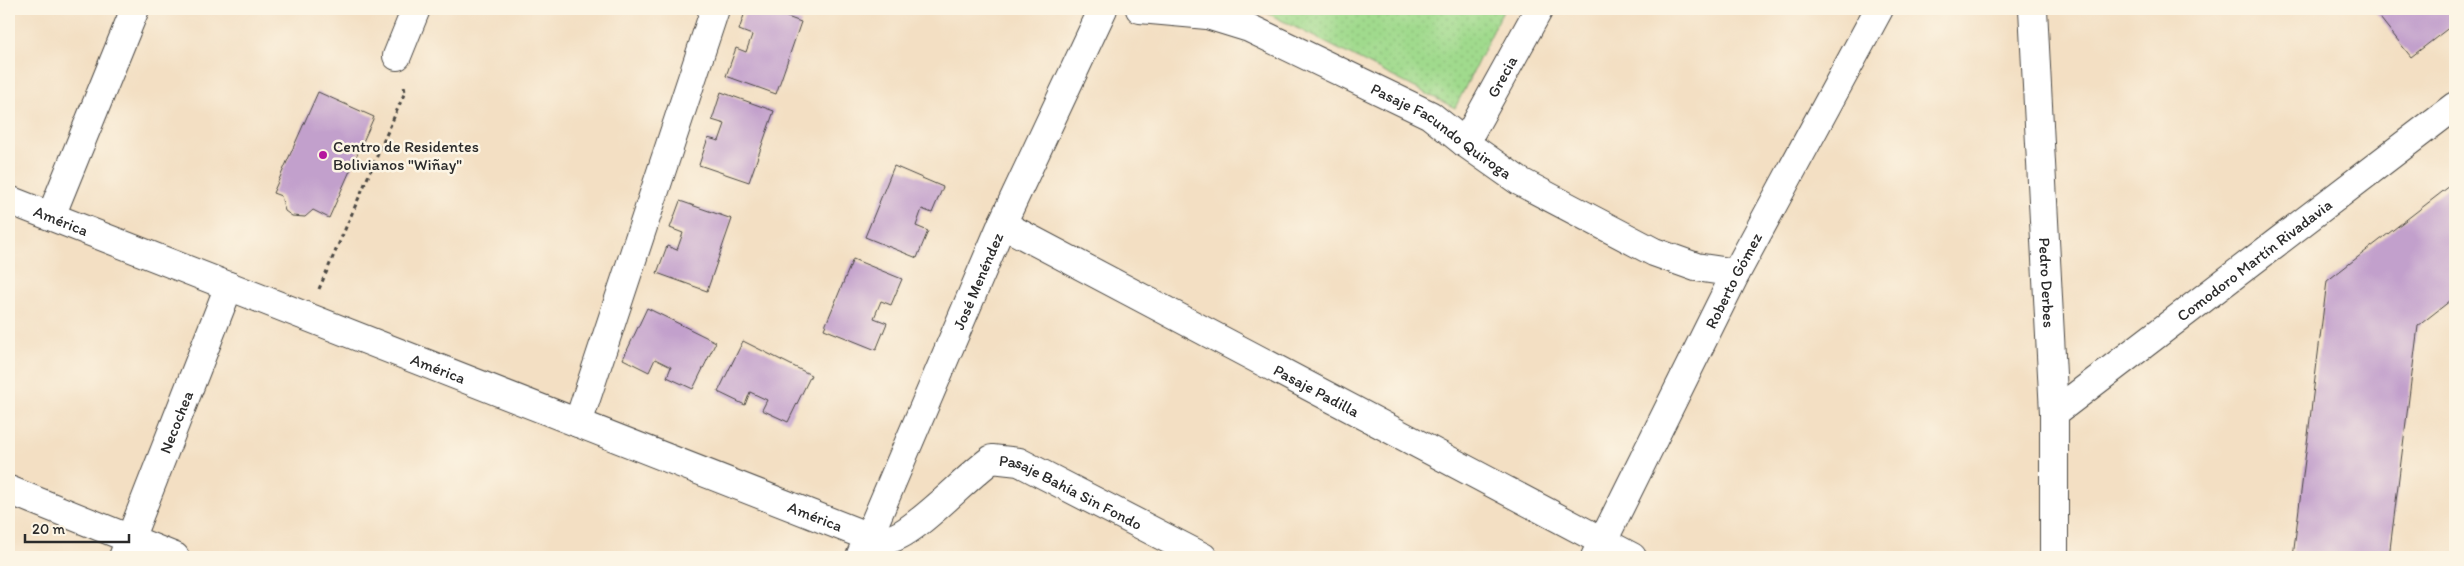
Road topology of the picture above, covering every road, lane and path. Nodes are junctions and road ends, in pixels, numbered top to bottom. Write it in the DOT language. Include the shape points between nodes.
graph roads {
  1 [pos="135,9"];
  2 [pos="416,9"];
  3 [pos="715,9"];
  4 [pos="1104,9"];
  5 [pos="1140,9"];
  6 [pos="1539,9"];
  7 [pos="1879,9"];
  8 [pos="2033,9"];
  9 [pos="397,56"];
  10 [pos="2455,106"];
  11 [pos="1465,143"];
  12 [pos="9,200"];
  13 [pos="51,216"];
  14 [pos="1002,224"];
  15 [pos="1736,273"];
  16 [pos="229,286"];
  17 [pos="306,317"];
  18 [pos="2054,413"];
  19 [pos="578,423"];
  20 [pos="9,490"];
  21 [pos="864,547"];
  22 [pos="127,548"];
  23 [pos="1600,549"];
  24 [pos="175,557"];
  25 [pos="1203,557"];
  26 [pos="1632,557"];
  27 [pos="2054,557"];
  1 -- 13 [label="street"];
  2 -- 9 [label="street"];
  3 -- 19 [label="street"];
  4 -- 14 [label="street, José Menéndez"];
  5 -- 11 [label="street, Pasaje Facundo Quiroga" via="1207,15 1249,28 1430,115"];
  6 -- 11 [label="street, Grecia"];
  7 -- 15 [label="street, Roberto Gómez"];
  8 -- 18 [label="street, Pedro Derbes"];
  9 -- 17 [label="path" via="405,92"];
  10 -- 18 [label="street, Comodoro Martín Rivadavia"];
  11 -- 15 [label="street, Pasaje Facundo Quiroga" via="1519,181 1654,252 1696,267"];
  12 -- 13 [label="street, América"];
  13 -- 16 [label="street, América"];
  14 -- 21 [label="street, José Menéndez"];
  14 -- 23 [label="street, Pasaje Padilla"];
  15 -- 23 [label="street, Roberto Gómez"];
  16 -- 17 [label="street, América"];
  16 -- 22 [label="street, Necochea"];
  17 -- 19 [label="street, América"];
  18 -- 27 [label="street, Pedro Derbes"];
  19 -- 21 [label="street, América"];
  20 -- 22 [label="street"];
  21 -- 25 [label="street, Pasaje Bahía Sin Fondo" via="909,531 974,470 992,459 1018,462"];
  22 -- 24 [label="street"];
  23 -- 26 [label="street, Pasaje Padilla"];
}
